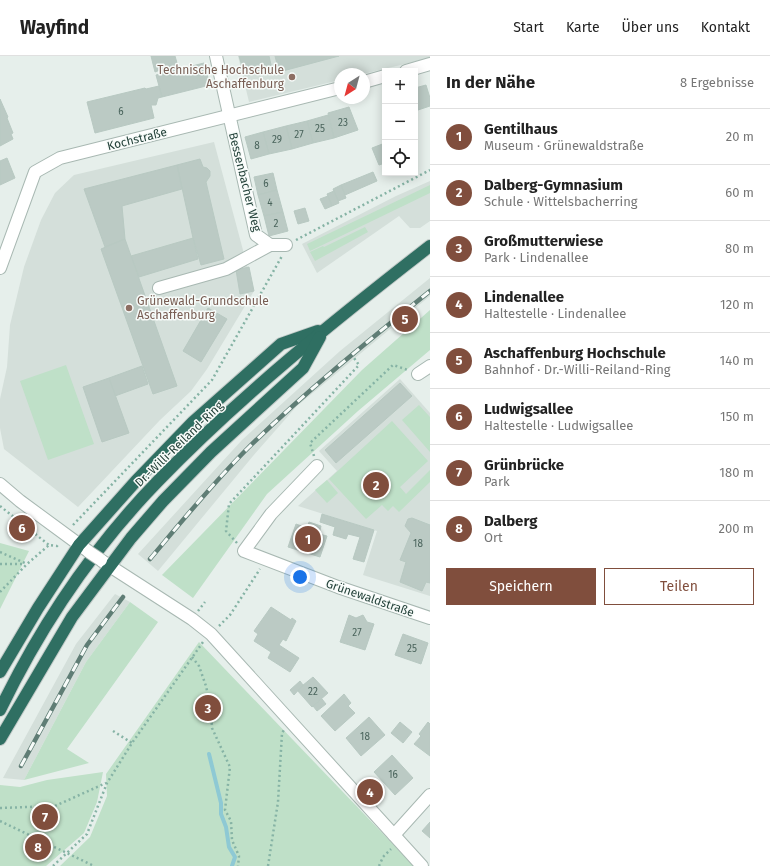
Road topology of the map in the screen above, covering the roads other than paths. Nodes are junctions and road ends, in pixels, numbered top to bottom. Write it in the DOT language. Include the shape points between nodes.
graph roads {
  1 [pos="216,56"];
  2 [pos="430,64"];
  3 [pos="416,68"];
  4 [pos="382,77"];
  5 [pos="370,80"];
  6 [pos="334,90"];
  7 [pos="228,117"];
  8 [pos="270,245"];
  9 [pos="286,245"];
  10 [pos="430,246"];
  11 [pos="0,268"];
  12 [pos="159,288"];
  13 [pos="324,328"];
  14 [pos="430,366"];
  15 [pos="418,374"];
  16 [pos="317,466"];
  17 [pos="0,484"];
  18 [pos="84,548"];
  19 [pos="105,563"];
  20 [pos="430,618"];
  21 [pos="0,672"];
  22 [pos="0,710"];
  23 [pos="0,739"];
  24 [pos="430,795"];
  25 [pos="397,838"];
  26 [pos="422,866"];
  1 -- 7 [label="street, Bessenbacher Weg"];
  2 -- 3 [label="street"];
  4 -- 5 [label="street"];
  6 -- 7 [label="street, Kochstraße"];
  7 -- 8 [label="street, Bessenbacher Weg" via="256,235"];
  7 -- 11 [label="street, Kochstraße" via="60,158 35,172"];
  8 -- 9 [label="street, Bessenbacher Weg"];
  8 -- 12 [label="street" via="226,269"];
  10 -- 13 [label="highway, Dr.-Willi-Reiland-Ring"];
  13 -- 18 [label="highway" via="281,344 193,422 136,481"];
  13 -- 19 [label="highway" via="303,368 211,452"];
  13 -- 22 [label="highway, Dr.-Willi-Reiland-Ring" via="208,433 164,476 112,535 54,615 18,673"];
  14 -- 15 [label="street"];
  16 -- 20 [label="street, Grünewaldstraße" via="271,514 244,551 338,587"];
  17 -- 18 [label="street"];
  18 -- 19 [label="street, bridge"];
  18 -- 21 [label="highway" via="38,608"];
  19 -- 23 [label="highway"];
  19 -- 25 [label="street" via="211,634"];
  24 -- 25 [label="street"];
  25 -- 26 [label="street"];
}
